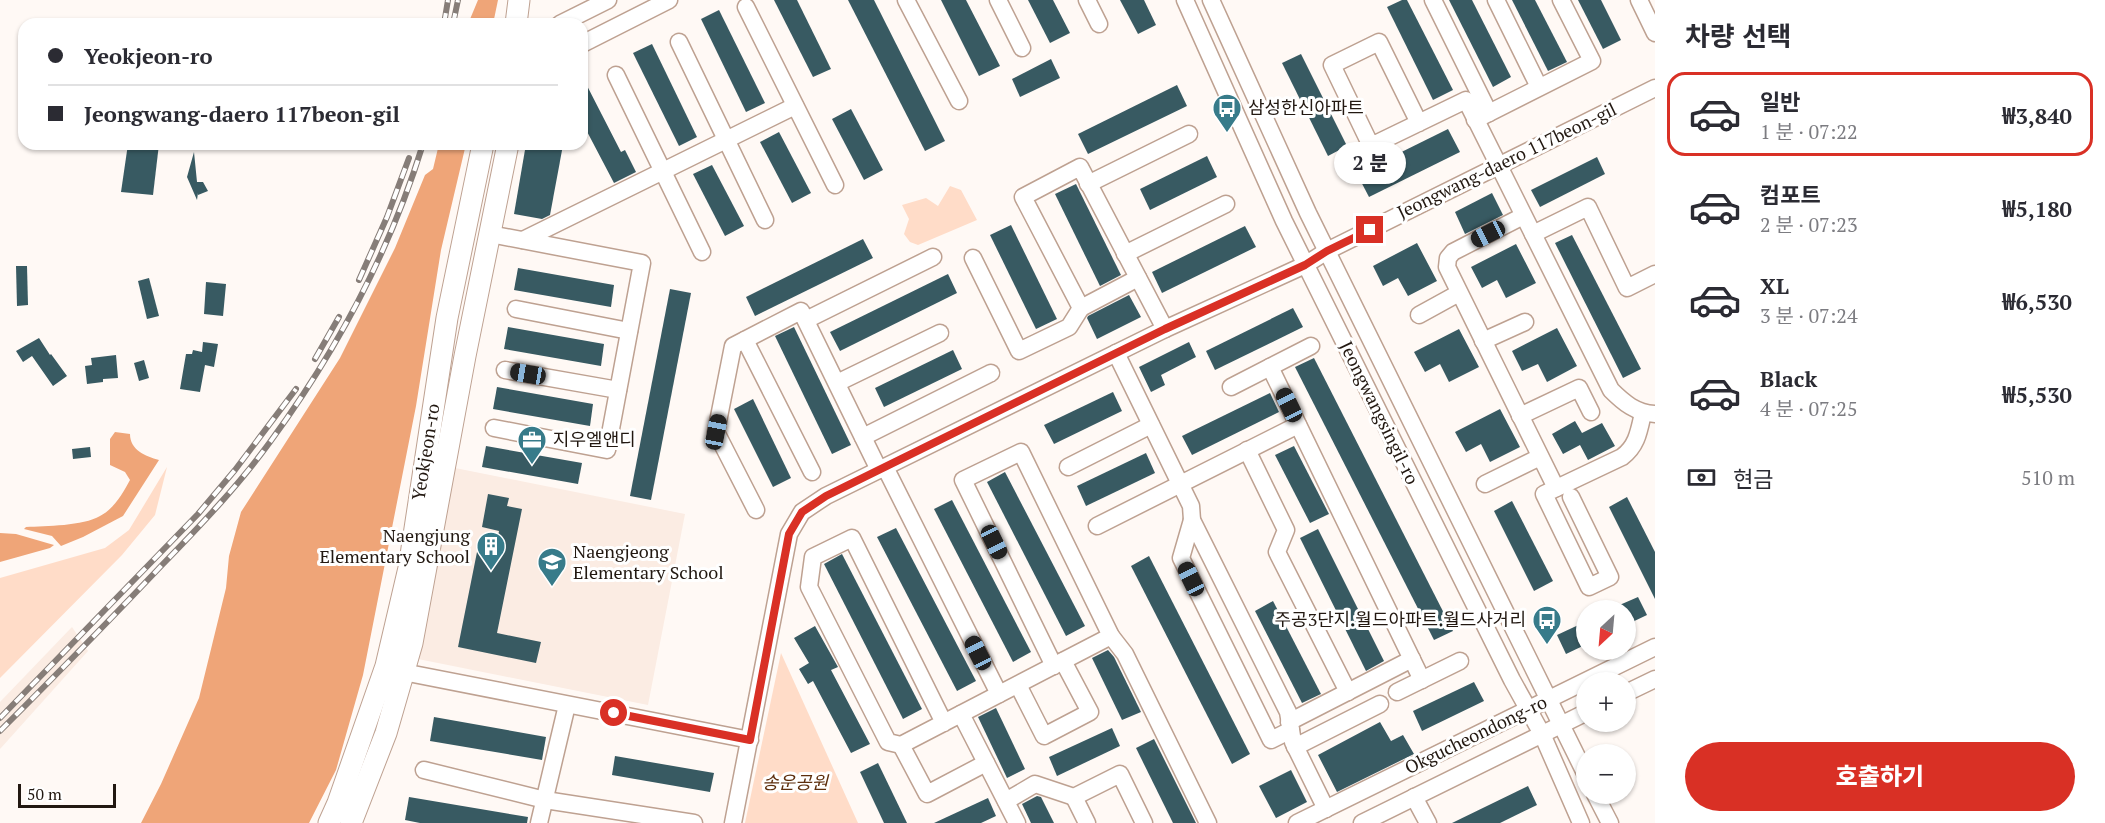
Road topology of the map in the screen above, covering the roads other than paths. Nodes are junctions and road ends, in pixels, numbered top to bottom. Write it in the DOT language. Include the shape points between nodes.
graph roads {
  1 [pos="519,0"];
  2 [pos="608,0"];
  3 [pos="669,0"];
  4 [pos="906,0"];
  5 [pos="998,0"];
  6 [pos="1087,0"];
  7 [pos="1185,0"];
  8 [pos="1211,0"];
  9 [pos="1433,0"];
  10 [pos="1496,0"];
  11 [pos="1561,0"];
  12 [pos="1639,0"];
  13 [pos="746,7"];
  14 [pos="517,18"];
  15 [pos="572,18"];
  16 [pos="1099,24"];
  17 [pos="1655,33"];
  18 [pos="588,41"];
  19 [pos="679,42"];
  20 [pos="1022,48"];
  21 [pos="616,75"];
  22 [pos="1539,87"];
  23 [pos="1655,88"];
  24 [pos="959,100"];
  25 [pos="795,106"];
  26 [pos="1482,116"];
  27 [pos="1419,123"];
  28 [pos="1189,134"];
  29 [pos="726,140"];
  30 [pos="482,150"];
  31 [pos="507,150"];
  32 [pos="1498,165"];
  33 [pos="663,171"];
  34 [pos="1088,183"];
  35 [pos="835,185"];
  36 [pos="1226,204"];
  37 [pos="1523,216"];
  38 [pos="765,220"];
  39 [pos="490,234"];
  40 [pos="1533,234"];
  41 [pos="524,240"];
  42 [pos="1327,251"];
  43 [pos="702,252"];
  44 [pos="1125,254"];
  45 [pos="933,257"];
  46 [pos="973,258"];
  47 [pos="1305,265"];
  48 [pos="1655,274"];
  49 [pos="1138,278"];
  50 [pos="1459,293"];
  51 [pos="1081,308"];
  52 [pos="516,309"];
  53 [pos="1419,315"];
  54 [pos="806,320"];
  55 [pos="1525,322"];
  56 [pos="1165,329"];
  57 [pos="629,330"];
  58 [pos="940,333"];
  59 [pos="745,340"];
  60 [pos="1483,341"];
  61 [pos="1311,345"];
  62 [pos="1116,353"];
  63 [pos="1270,367"];
  64 [pos="505,370"];
  65 [pos="991,373"];
  66 [pos="837,383"];
  67 [pos="1231,387"];
  68 [pos="618,390"];
  69 [pos="1591,412"];
  70 [pos="1649,414"];
  71 [pos="1520,416"];
  72 [pos="1298,424"];
  73 [pos="1151,425"];
  74 [pos="494,428"];
  75 [pos="863,437"];
  76 [pos="1247,450"];
  77 [pos="1540,456"];
  78 [pos="1068,467"];
  79 [pos="882,468"];
  80 [pos="812,472"];
  81 [pos="1180,484"];
  82 [pos="1485,484"];
  83 [pos="1556,488"];
  84 [pos="1571,496"];
  85 [pos="756,510"];
  86 [pos="1192,520"];
  87 [pos="1097,526"];
  88 [pos="1111,636"];
  89 [pos="1655,647"];
  90 [pos="1412,659"];
  91 [pos="1460,661"];
  92 [pos="1059,663"];
  93 [pos="403,672"];
  94 [pos="1655,678"];
  95 [pos="1422,680"];
  96 [pos="1018,684"];
  97 [pos="1636,688"];
  98 [pos="1348,692"];
  99 [pos="1397,692"];
  100 [pos="999,694"];
  101 [pos="1550,699"];
  102 [pos="1380,704"];
  103 [pos="567,705"];
  104 [pos="1529,709"];
  105 [pos="961,714"];
  106 [pos="1576,718"];
  107 [pos="944,723"];
  108 [pos="1561,725"];
  109 [pos="1290,726"];
  110 [pos="1542,734"];
  111 [pos="750,740"];
  112 [pos="901,745"];
  113 [pos="1295,747"];
  114 [pos="1576,755"];
  115 [pos="986,762"];
  116 [pos="424,770"];
  117 [pos="1074,797"];
  118 [pos="1414,797"];
  119 [pos="545,800"];
  120 [pos="1006,801"];
  121 [pos="1600,804"];
  122 [pos="1326,808"];
  123 [pos="329,823"];
  124 [pos="351,823"];
  125 [pos="539,823"];
  126 [pos="694,823"];
  127 [pos="733,823"];
  128 [pos="1017,823"];
  129 [pos="1087,823"];
  130 [pos="1144,823"];
  131 [pos="1208,823"];
  132 [pos="1297,823"];
  133 [pos="1362,823"];
  134 [pos="1428,823"];
  135 [pos="1581,823"];
  136 [pos="1610,823"];
  1 -- 14 [label="main road"];
  2 -- 15 [label="street"];
  3 -- 18 [label="street"];
  4 -- 24 [label="street"];
  5 -- 20 [label="street"];
  6 -- 16 [label="street"];
  7 -- 47 [label="street, Jeongwangsingil-ro"];
  8 -- 42 [label="street, Jeongwangsingil-ro"];
  9 -- 26 [label="street"];
  10 -- 22 [label="street"];
  11 -- 22 [label="street" via="1592,61"];
  12 -- 17 [label="street"];
  13 -- 25 [label="street"];
  19 -- 29 [label="street"];
  21 -- 33 [label="street"];
  22 -- 26 [label="street"];
  23 -- 32 [label="street, Jeongwang-daero 117beon-gil"];
  25 -- 29 [label="street"];
  25 -- 35 [label="street"];
  26 -- 27 [label="street" via="1466,100"];
  26 -- 32 [label="street"];
  27 -- 27 [label="street" via="1379,42 1332,65 1371,146"];
  28 -- 34 [label="street"];
  29 -- 33 [label="street"];
  29 -- 38 [label="street"];
  30 -- 123 [label="main road, Yeokjeon-ro" via="447,318 409,568 386,666"];
  31 -- 39 [label="main road, Yeokjeon-ro"];
  32 -- 37 [label="street"];
  32 -- 42 [label="street, Jeongwang-daero 117beon-gil"];
  33 -- 41 [label="street"];
  33 -- 43 [label="street"];
  34 -- 44 [label="street"];
  34 -- 51 [label="street" via="1080,167 1023,197"];
  36 -- 44 [label="street"];
  37 -- 40 [label="street"];
  37 -- 50 [label="street" via="1448,258 1447,267"];
  39 -- 41 [label="street"];
  39 -- 93 [label="main road, Yeokjeon-ro" via="412,643"];
  40 -- 48 [label="street" via="1588,207 1626,288"];
  40 -- 70 [label="street" via="1611,390 1634,409"];
  41 -- 57 [label="street" via="642,263"];
  42 -- 47 [label="street, Jeongwang-daero 117beon-gil"];
  42 -- 101 [label="street, Jeongwangsingil-ro"];
  44 -- 49 [label="street"];
  45 -- 54 [label="street"];
  46 -- 51 [label="street" via="1018,351 1069,327"];
  47 -- 56 [label="street, Jeongwang-daero 117beon-gil"];
  47 -- 104 [label="street, Jeongwangsingil-ro"];
  49 -- 51 [label="street"];
  49 -- 56 [label="street"];
  50 -- 53 [label="street"];
  50 -- 60 [label="street"];
  52 -- 57 [label="street"];
  54 -- 59 [label="street" via="801,311"];
  54 -- 66 [label="street"];
  55 -- 60 [label="street"];
  56 -- 62 [label="street, Jeongwang-daero 117beon-gil"];
  57 -- 68 [label="street"];
  58 -- 66 [label="street"];
  59 -- 80 [label="street"];
  59 -- 85 [label="street" via="733,346 716,432"];
  60 -- 71 [label="street"];
  61 -- 63 [label="street"];
  62 -- 73 [label="street"];
  62 -- 79 [label="street, Jeongwang-daero 117beon-gil"];
  63 -- 67 [label="street"];
  63 -- 72 [label="street"];
  64 -- 68 [label="street"];
  65 -- 75 [label="street"];
  66 -- 75 [label="street"];
  68 -- 74 [label="street" via="607,450"];
  69 -- 71 [label="street" via="1579,388"];
  70 -- 83 [label="street" via="1628,452"];
  71 -- 77 [label="street"];
  72 -- 76 [label="street"];
  72 -- 90 [label="street"];
  73 -- 78 [label="street"];
  73 -- 81 [label="street"];
  75 -- 79 [label="street"];
  76 -- 81 [label="street"];
  76 -- 98 [label="street" via="1286,530 1277,552"];
  77 -- 82 [label="street"];
  77 -- 83 [label="street"];
  79 -- 100 [label="street"];
  79 -- 111 [label="street, Jeongwang-daero 117beon-gil" via="802,512 789,534"];
  81 -- 86 [label="street" via="1191,506"];
  81 -- 87 [label="street"];
  83 -- 84 [label="street" via="1544,494 1589,587 1610,577"];
  86 -- 109 [label="street" via="1288,712"];
  86 -- 109 [label="street" via="1181,558 1270,740"];
  88 -- 92 [label="street"];
  88 -- 92 [label="street" via="1021,452 963,480"];
  88 -- 131 [label="street" via="1125,654"];
  89 -- 101 [label="street, Okgucheondong-ro"];
  90 -- 95 [label="street"];
  90 -- 98 [label="street"];
  91 -- 95 [label="street"];
  92 -- 96 [label="street"];
  92 -- 96 [label="street" via="1090,712 1044,736"];
  93 -- 103 [label="street"];
  93 -- 124 [label="main road, Yeokjeon-ro" via="386,733"];
  94 -- 97 [label="street"];
  95 -- 99 [label="street"];
  96 -- 100 [label="street"];
  98 -- 109 [label="street"];
  100 -- 105 [label="street"];
  101 -- 104 [label="street, Okgucheondong-ro"];
  101 -- 108 [label="street, Jeongwangsingil-ro"];
  102 -- 113 [label="street"];
  103 -- 111 [label="street"];
  103 -- 119 [label="street"];
  104 -- 110 [label="street, Jeongwangsingil-ro"];
  104 -- 122 [label="street, Okgucheondong-ro"];
  105 -- 107 [label="street"];
  105 -- 115 [label="street"];
  106 -- 108 [label="street, Okgucheondong-ro"];
  107 -- 112 [label="street"];
  107 -- 112 [label="street" via="852,538 813,557 809,586 888,742"];
  108 -- 110 [label="street, Okgucheondong-ro"];
  108 -- 114 [label="street, Jeongwangsingil-ro"];
  109 -- 113 [label="street"];
  110 -- 118 [label="street, Okgucheondong-ro"];
  110 -- 135 [label="street, Jeongwangsingil-ro"];
  111 -- 127 [label="street, Jeongwang-daero 117beon-gil"];
  112 -- 115 [label="street" via="927,794"];
  113 -- 122 [label="street"];
  115 -- 120 [label="street"];
  116 -- 119 [label="street"];
  117 -- 120 [label="street" via="1035,784"];
  117 -- 129 [label="street"];
  117 -- 130 [label="street" via="1120,774"];
  118 -- 133 [label="street, Okgucheondong-ro"];
  118 -- 134 [label="street"];
  119 -- 125 [label="street"];
  119 -- 126 [label="street"];
  120 -- 128 [label="street"];
  121 -- 136 [label="street"];
  122 -- 132 [label="street, Okgucheondong-ro"];
}
